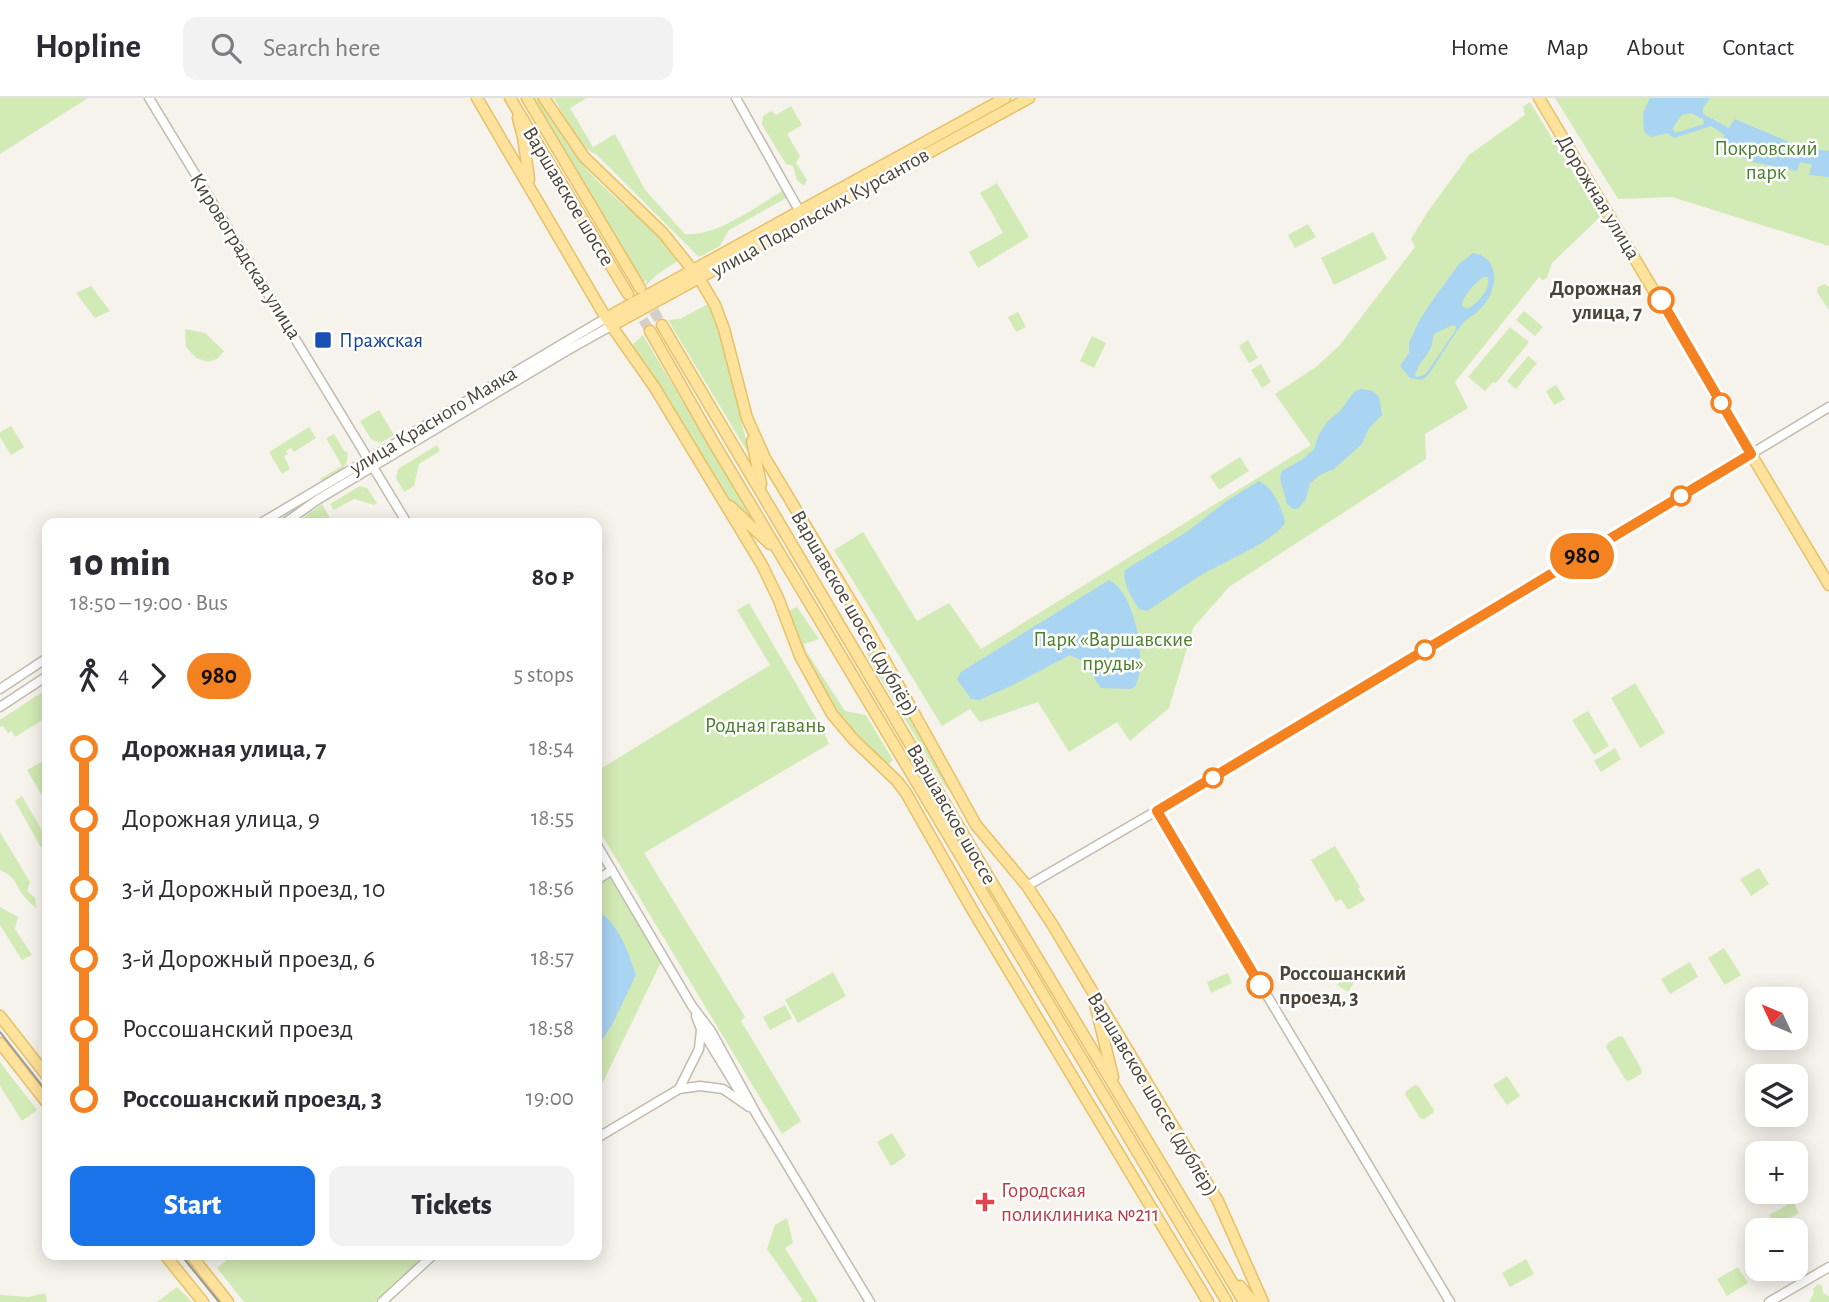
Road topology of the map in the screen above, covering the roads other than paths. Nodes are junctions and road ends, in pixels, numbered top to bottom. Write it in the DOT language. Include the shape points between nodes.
graph roads {
  1 [pos="149,98"];
  2 [pos="478,98"];
  3 [pos="527,98"];
  4 [pos="544,98"];
  5 [pos="736,98"];
  6 [pos="1005,98"];
  7 [pos="1029,98"];
  8 [pos="1539,98"];
  9 [pos="512,101"];
  10 [pos="990,107"];
  11 [pos="533,196"];
  12 [pos="819,207"];
  13 [pos="800,212"];
  14 [pos="696,274"];
  15 [pos="640,288"];
  16 [pos="628,294"];
  17 [pos="609,322"];
  18 [pos="663,325"];
  19 [pos="650,331"];
  20 [pos="1829,407"];
  21 [pos="747,418"];
  22 [pos="1751,454"];
  23 [pos="371,463"];
  24 [pos="717,493"];
  25 [pos="764,495"];
  26 [pos="270,518"];
  27 [pos="292,518"];
  28 [pos="404,518"];
  29 [pos="796,578"];
  30 [pos="1829,585"];
  31 [pos="42,661"];
  32 [pos="42,679"];
  33 [pos="0,689"];
  34 [pos="0,707"];
  35 [pos="930,776"];
  36 [pos="1157,811"];
  37 [pos="976,825"];
  38 [pos="602,853"];
  39 [pos="612,870"];
  40 [pos="602,877"];
  41 [pos="1027,886"];
  42 [pos="1091,990"];
  43 [pos="692,1006"];
  44 [pos="0,1016"];
  45 [pos="701,1029"];
  46 [pos="0,1043"];
  47 [pos="712,1046"];
  48 [pos="699,1049"];
  49 [pos="722,1049"];
  50 [pos="691,1068"];
  51 [pos="42,1070"];
  52 [pos="735,1080"];
  53 [pos="700,1086"];
  54 [pos="1115,1087"];
  55 [pos="679,1088"];
  56 [pos="723,1089"];
  57 [pos="42,1097"];
  58 [pos="749,1107"];
  59 [pos="758,1116"];
  60 [pos="602,1135"];
  61 [pos="169,1260"];
  62 [pos="195,1260"];
  63 [pos="428,1260"];
  64 [pos="1222,1265"];
  65 [pos="1829,1267"];
  66 [pos="1786,1292"];
  67 [pos="1224,1298"];
  68 [pos="203,1302"];
  69 [pos="228,1302"];
  70 [pos="382,1302"];
  71 [pos="870,1302"];
  72 [pos="1208,1302"];
  73 [pos="1244,1302"];
  74 [pos="1253,1302"];
  75 [pos="1263,1302"];
  76 [pos="1450,1302"];
  77 [pos="1769,1302"];
  78 [pos="1789,1302"];
  1 -- 23 [label="street, Кировоградская улица"];
  2 -- 11 [label="main road"];
  3 -- 15 [label="main road, Варшавское шоссе"];
  4 -- 14 [label="main road, Варшавское шоссе" via="584,157 663,233"];
  5 -- 13 [label="street"];
  6 -- 10 [label="main road, улица Подольских Курсантов"];
  7 -- 10 [label="main road, улица Подольских Курсантов"];
  8 -- 22 [label="main road, Дорожная улица"];
  9 -- 11 [label="main road"];
  9 -- 16 [label="main road, Варшавское шоссе"];
  10 -- 12 [label="main road, улица Подольских Курсантов"];
  11 -- 17 [label="main road"];
  12 -- 13 [label="main road, улица Подольских Курсантов"];
  12 -- 14 [label="main road, улица Подольских Курсантов"];
  13 -- 14 [label="main road, улица Подольских Курсантов"];
  14 -- 17 [label="main road, улица Подольских Курсантов"];
  14 -- 21 [label="main road, Варшавское шоссе (дублёр)" via="724,329"];
  17 -- 23 [label="street, улица Красного Маяка"];
  17 -- 24 [label="main road" via="655,388"];
  18 -- 25 [label="main road, Варшавское шоссе"];
  19 -- 29 [label="main road, Варшавское шоссе"];
  20 -- 22 [label="street"];
  21 -- 25 [label="main road"];
  21 -- 37 [label="main road, Варшавское шоссе (дублёр)" via="765,458 864,623"];
  22 -- 30 [label="main road, Дорожная улица"];
  22 -- 36 [label="street"];
  23 -- 26 [label="street, улица Красного Маяка"];
  23 -- 27 [label="street, улица Красного Маяка"];
  23 -- 28 [label="street, Кировоградская улица"];
  24 -- 29 [label="main road" via="768,541"];
  24 -- 72 [label="main road" via="762,565 800,656 832,714 906,793"];
  25 -- 35 [label="main road, Варшавское шоссе"];
  29 -- 67 [label="main road, Варшавское шоссе"];
  31 -- 33 [label="street"];
  32 -- 34 [label="street"];
  35 -- 37 [label="main road"];
  35 -- 54 [label="main road, Варшавское шоссе"];
  36 -- 41 [label="street"];
  36 -- 76 [label="street"];
  37 -- 41 [label="main road, Варшавское шоссе (дублёр)"];
  38 -- 39 [label="street"];
  39 -- 40 [label="street"];
  39 -- 43 [label="street"];
  41 -- 42 [label="main road, Варшавское шоссе (дублёр)"];
  42 -- 54 [label="main road"];
  42 -- 75 [label="main road, Варшавское шоссе (дублёр)" via="1218,1201"];
  43 -- 45 [label="street"];
  43 -- 49 [label="street"];
  44 -- 51 [label="main road"];
  45 -- 47 [label="street"];
  45 -- 48 [label="street"];
  46 -- 57 [label="main road"];
  47 -- 48 [label="street"];
  47 -- 49 [label="street"];
  47 -- 52 [label="street"];
  48 -- 50 [label="street"];
  49 -- 52 [label="street"];
  50 -- 53 [label="street" via="690,1076"];
  50 -- 55 [label="street"];
  52 -- 56 [label="street"];
  52 -- 58 [label="street"];
  52 -- 59 [label="street"];
  53 -- 55 [label="street"];
  53 -- 56 [label="street"];
  54 -- 64 [label="main road, Варшавское шоссе"];
  55 -- 60 [label="street"];
  56 -- 58 [label="street"];
  58 -- 59 [label="street"];
  59 -- 71 [label="street"];
  61 -- 68 [label="main road"];
  62 -- 69 [label="main road"];
  63 -- 70 [label="street"];
  64 -- 73 [label="main road, Варшавское шоссе"];
  64 -- 74 [label="main road"];
  65 -- 66 [label="street"];
  66 -- 77 [label="street"];
  66 -- 78 [label="street"];
}
